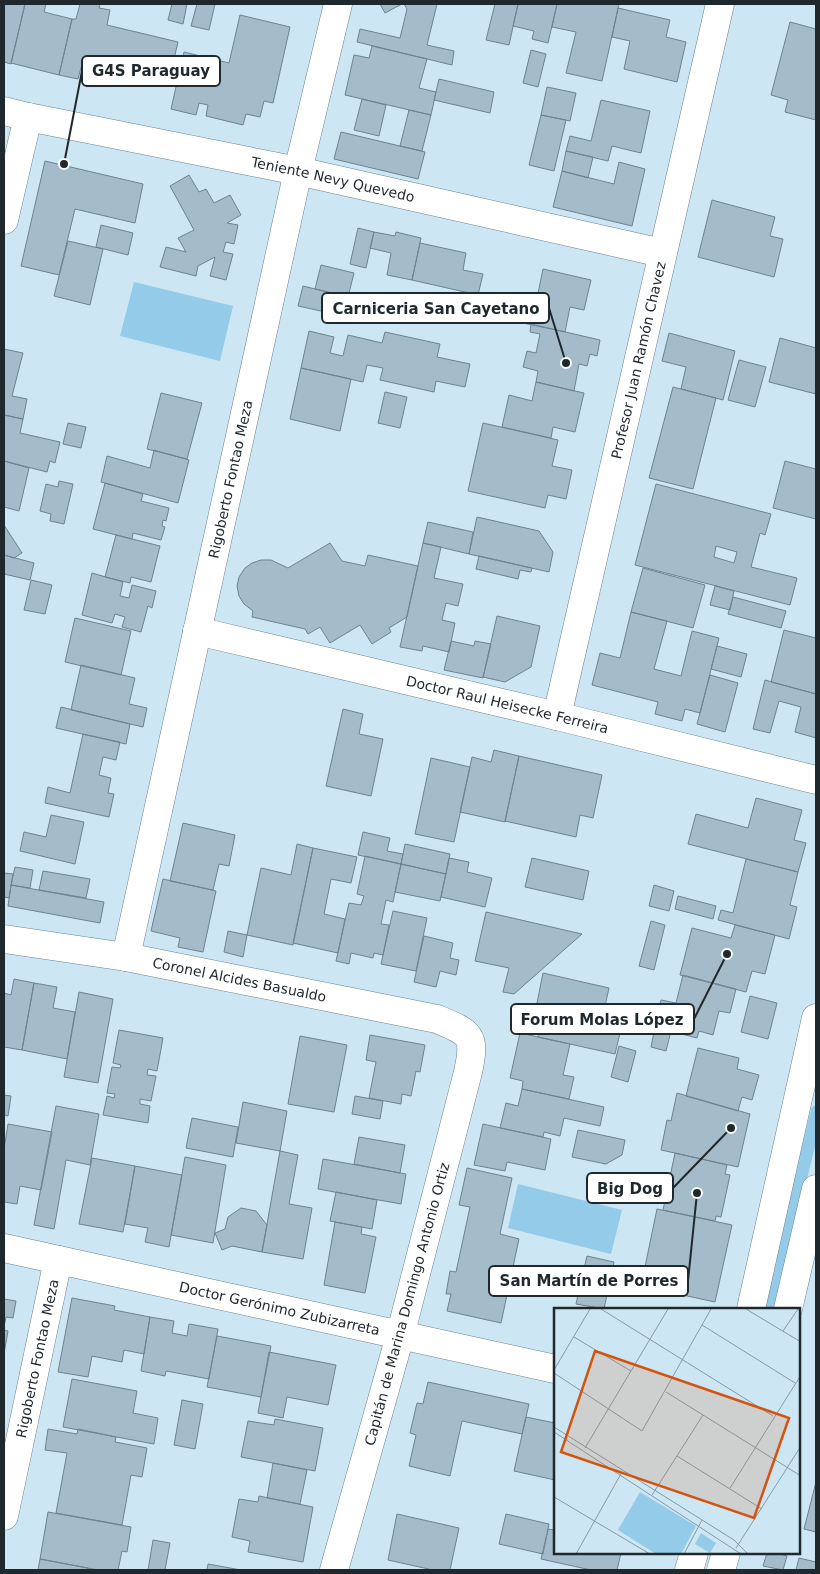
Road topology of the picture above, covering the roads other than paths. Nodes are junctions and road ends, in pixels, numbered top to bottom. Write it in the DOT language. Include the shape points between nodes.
graph roads {
  1 [pos="338,4"];
  2 [pos="720,4"];
  3 [pos="16,114"];
  4 [pos="298,171"];
  5 [pos="4,220"];
  6 [pos="662,253"];
  7 [pos="197,631"];
  8 [pos="557,716"];
  9 [pos="816,780"];
  10 [pos="4,939"];
  11 [pos="126,957"];
  12 [pos="816,1018"];
  13 [pos="469,1036"];
  14 [pos="810,1075"];
  15 [pos="816,1188"];
  16 [pos="4,1248"];
  17 [pos="58,1260"];
  18 [pos="751,1308"];
  19 [pos="788,1308"];
  20 [pos="400,1336"];
  21 [pos="554,1369"];
  22 [pos="4,1516"];
  23 [pos="694,1554"];
  24 [pos="334,1570"];
  25 [pos="689,1570"];
  1 -- 4 [label="street, Rigoberto Fontao Meza"];
  2 -- 6 [label="street, Profesor Juan Ramón Chavez"];
  3 -- 4 [label="street, Teniente Nevy Quevedo"];
  3 -- 5 [label="street"];
  4 -- 6 [label="street, Teniente Nevy Quevedo"];
  4 -- 7 [label="street, Rigoberto Fontao Meza"];
  6 -- 8 [label="street, Profesor Juan Ramón Chavez"];
  7 -- 8 [label="street, Doctor Raul Heisecke Ferreira"];
  7 -- 11 [label="street, Rigoberto Fontao Meza"];
  8 -- 9 [label="street, Doctor Raul Heisecke Ferreira"];
  10 -- 11 [label="street, Coronel Alcides Basualdo"];
  11 -- 13 [label="street, Coronel Alcides Basualdo" via="437,1018"];
  12 -- 14 [label="street"];
  13 -- 20 [label="street, Capitán de Marina Domingo Antonio Ortiz" via="473,1049"];
  14 -- 18 [label="street"];
  15 -- 19 [label="street"];
  16 -- 17 [label="street, Doctor Gerónimo Zubizarreta"];
  17 -- 20 [label="street, Doctor Gerónimo Zubizarreta"];
  17 -- 22 [label="street, Rigoberto Fontao Meza"];
  20 -- 21 [label="street, Doctor Gerónimo Zubizarreta"];
  20 -- 24 [label="street, Capitán de Marina Domingo Antonio Ortiz"];
  23 -- 25 [label="street"];
}
